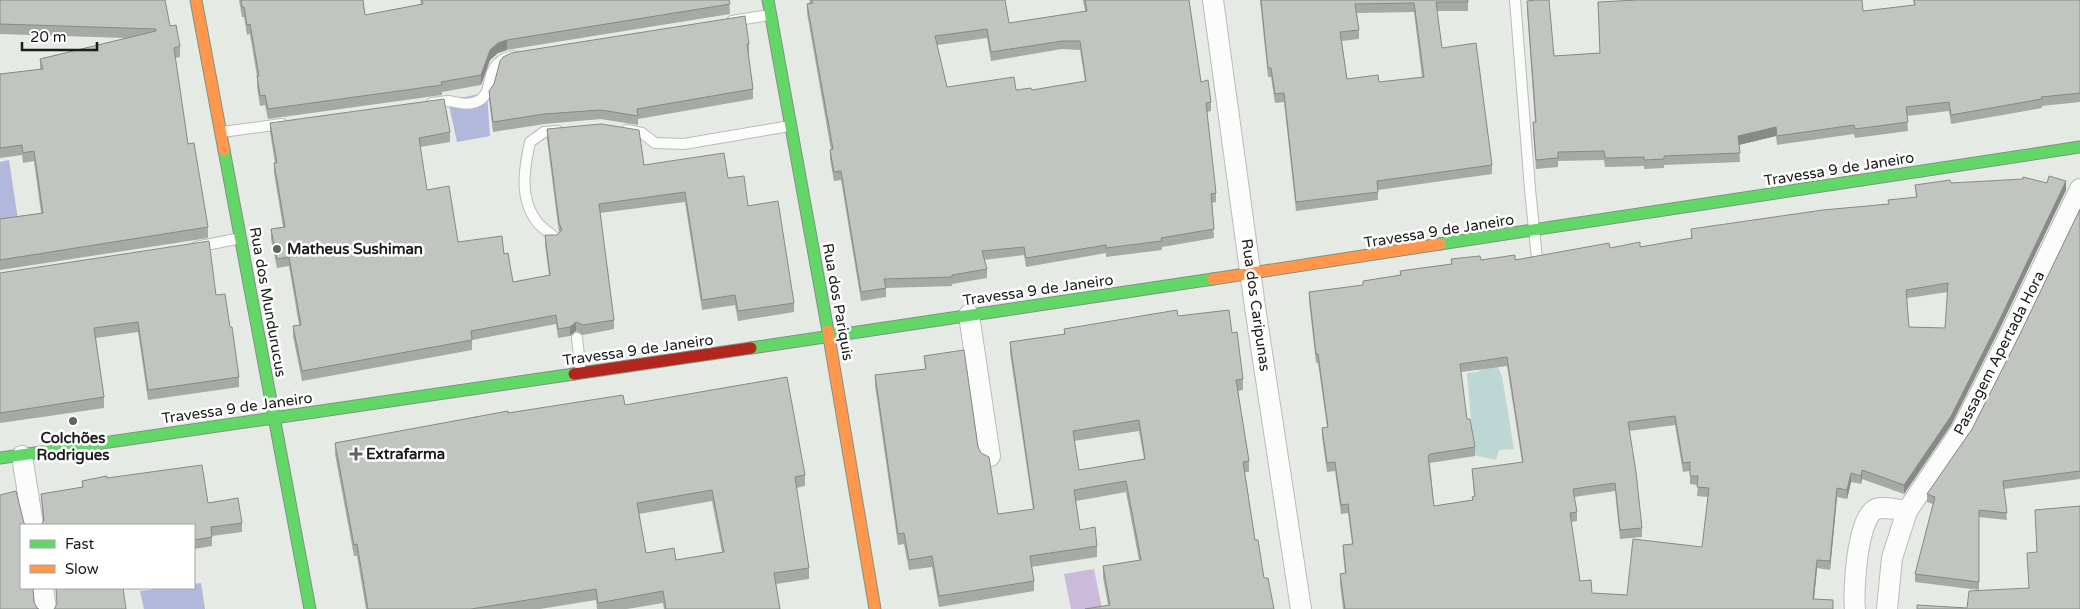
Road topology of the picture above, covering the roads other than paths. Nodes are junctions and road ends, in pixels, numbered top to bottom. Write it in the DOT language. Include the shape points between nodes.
graph roads {
  1 [pos="196,0"];
  2 [pos="768,0"];
  3 [pos="1213,0"];
  4 [pos="1518,1"];
  5 [pos="770,14"];
  6 [pos="724,22"];
  7 [pos="525,53"];
  8 [pos="419,105"];
  9 [pos="294,122"];
  10 [pos="790,126"];
  11 [pos="615,128"];
  12 [pos="573,129"];
  13 [pos="221,132"];
  14 [pos="2080,147"];
  15 [pos="2080,189"];
  16 [pos="1534,231"];
  17 [pos="242,238"];
  18 [pos="555,238"];
  19 [pos="186,249"];
  20 [pos="1537,259"];
  21 [pos="1251,274"];
  22 [pos="969,315"];
  23 [pos="830,337"];
  24 [pos="577,338"];
  25 [pos="581,374"];
  26 [pos="274,418"];
  27 [pos="22,456"];
  28 [pos="990,456"];
  29 [pos="0,458"];
  30 [pos="1907,511"];
  31 [pos="33,524"];
  32 [pos="43,589"];
  33 [pos="46,609"];
  34 [pos="310,609"];
  35 [pos="875,609"];
  36 [pos="1301,609"];
  37 [pos="1855,609"];
  38 [pos="1887,609"];
  1 -- 13 [label="main road, Rua dos Mundurucus"];
  2 -- 5 [label="main road, Rua dos Pariquis"];
  3 -- 21 [label="street, Rua dos Caripunas"];
  4 -- 16 [label="lane"];
  5 -- 6 [label="lane"];
  5 -- 10 [label="main road, Rua dos Pariquis"];
  7 -- 8 [label="lane" via="507,57 496,64 487,92 477,101"];
  9 -- 13 [label="lane"];
  10 -- 11 [label="lane" via="684,144 655,144 642,133"];
  10 -- 23 [label="main road, Rua dos Pariquis"];
  12 -- 18 [label="lane" via="544,132 530,142 523,172 526,200 537,222"];
  13 -- 17 [label="main road, Rua dos Mundurucus"];
  14 -- 16 [label="main road, Travessa 9 de Janeiro"];
  15 -- 30 [label="street, Passagem Apertada Hora" via="1961,431"];
  16 -- 20 [label="lane"];
  16 -- 21 [label="main road, Travessa 9 de Janeiro"];
  17 -- 19 [label="lane"];
  17 -- 26 [label="main road, Rua dos Mundurucus"];
  21 -- 22 [label="main road, Travessa 9 de Janeiro"];
  21 -- 36 [label="street, Rua dos Caripunas"];
  22 -- 23 [label="main road, Travessa 9 de Janeiro"];
  22 -- 28 [label="street"];
  23 -- 25 [label="main road, Travessa 9 de Janeiro"];
  23 -- 35 [label="main road, Rua dos Pariquis"];
  24 -- 25 [label="lane"];
  25 -- 26 [label="main road, Travessa 9 de Janeiro"];
  26 -- 27 [label="main road, Travessa 9 de Janeiro"];
  26 -- 34 [label="main road, Rua dos Mundurucus"];
  27 -- 29 [label="main road, Travessa 9 de Janeiro"];
  27 -- 31 [label="street"];
  30 -- 37 [label="street" via="1877,509 1866,522 1855,576"];
  30 -- 38 [label="street, Passagem Apertada Hora" via="1892,558"];
  32 -- 33 [label="street"];
}
